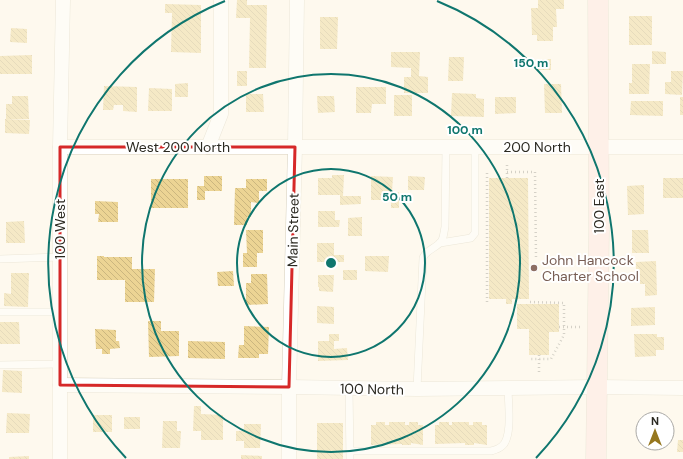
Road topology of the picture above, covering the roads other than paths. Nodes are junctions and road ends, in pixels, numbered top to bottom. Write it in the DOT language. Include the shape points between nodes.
graph roads {
  1 [pos="63,0"];
  2 [pos="221,0"];
  3 [pos="297,0"];
  4 [pos="598,0"];
  5 [pos="476,146"];
  6 [pos="599,146"];
  7 [pos="60,147"];
  8 [pos="208,147"];
  9 [pos="295,147"];
  10 [pos="446,147"];
  11 [pos="683,147"];
  12 [pos="440,243"];
  13 [pos="60,257"];
  14 [pos="0,259"];
  15 [pos="0,312"];
  16 [pos="60,312"];
  17 [pos="60,364"];
  18 [pos="0,365"];
  19 [pos="60,385"];
  20 [pos="289,387"];
  21 [pos="597,387"];
  22 [pos="349,388"];
  23 [pos="508,388"];
  24 [pos="683,388"];
  25 [pos="417,390"];
  26 [pos="350,451"];
  27 [pos="60,459"];
  28 [pos="289,459"];
  29 [pos="350,459"];
  30 [pos="596,459"];
  1 -- 7 [label="street, 100 West"];
  2 -- 8 [label="street" via="221,114"];
  3 -- 9 [label="street, Main Street"];
  4 -- 6 [label="main road, 100 East"];
  5 -- 6 [label="street, 200 North"];
  5 -- 10 [label="street, 200 North"];
  5 -- 12 [label="lane" via="475,233 471,238"];
  6 -- 11 [label="street, 200 North"];
  6 -- 21 [label="main road, 100 East"];
  7 -- 8 [label="street, West 200 North"];
  7 -- 13 [label="street, 100 West"];
  8 -- 9 [label="street, West 200 North"];
  9 -- 10 [label="street, 200 North"];
  9 -- 20 [label="street, Main Street"];
  10 -- 12 [label="lane" via="445,227"];
  12 -- 25 [label="lane" via="423,258"];
  13 -- 14 [label="lane"];
  13 -- 16 [label="street, 100 West"];
  15 -- 16 [label="lane"];
  16 -- 17 [label="street, 100 West"];
  17 -- 18 [label="lane"];
  17 -- 19 [label="street, 100 West"];
  19 -- 20 [label="street, 100 North"];
  19 -- 27 [label="street, 100 West"];
  20 -- 22 [label="street, 100 North"];
  20 -- 28 [label="street, Main Street"];
  21 -- 23 [label="street, 100 North"];
  21 -- 24 [label="street, 100 North"];
  21 -- 30 [label="main road, 100 East"];
  22 -- 25 [label="street, 100 North"];
  22 -- 26 [label="lane"];
  23 -- 25 [label="street, 100 North"];
  23 -- 26 [label="lane" via="509,431 502,447 491,451"];
  26 -- 29 [label="lane"];
}
